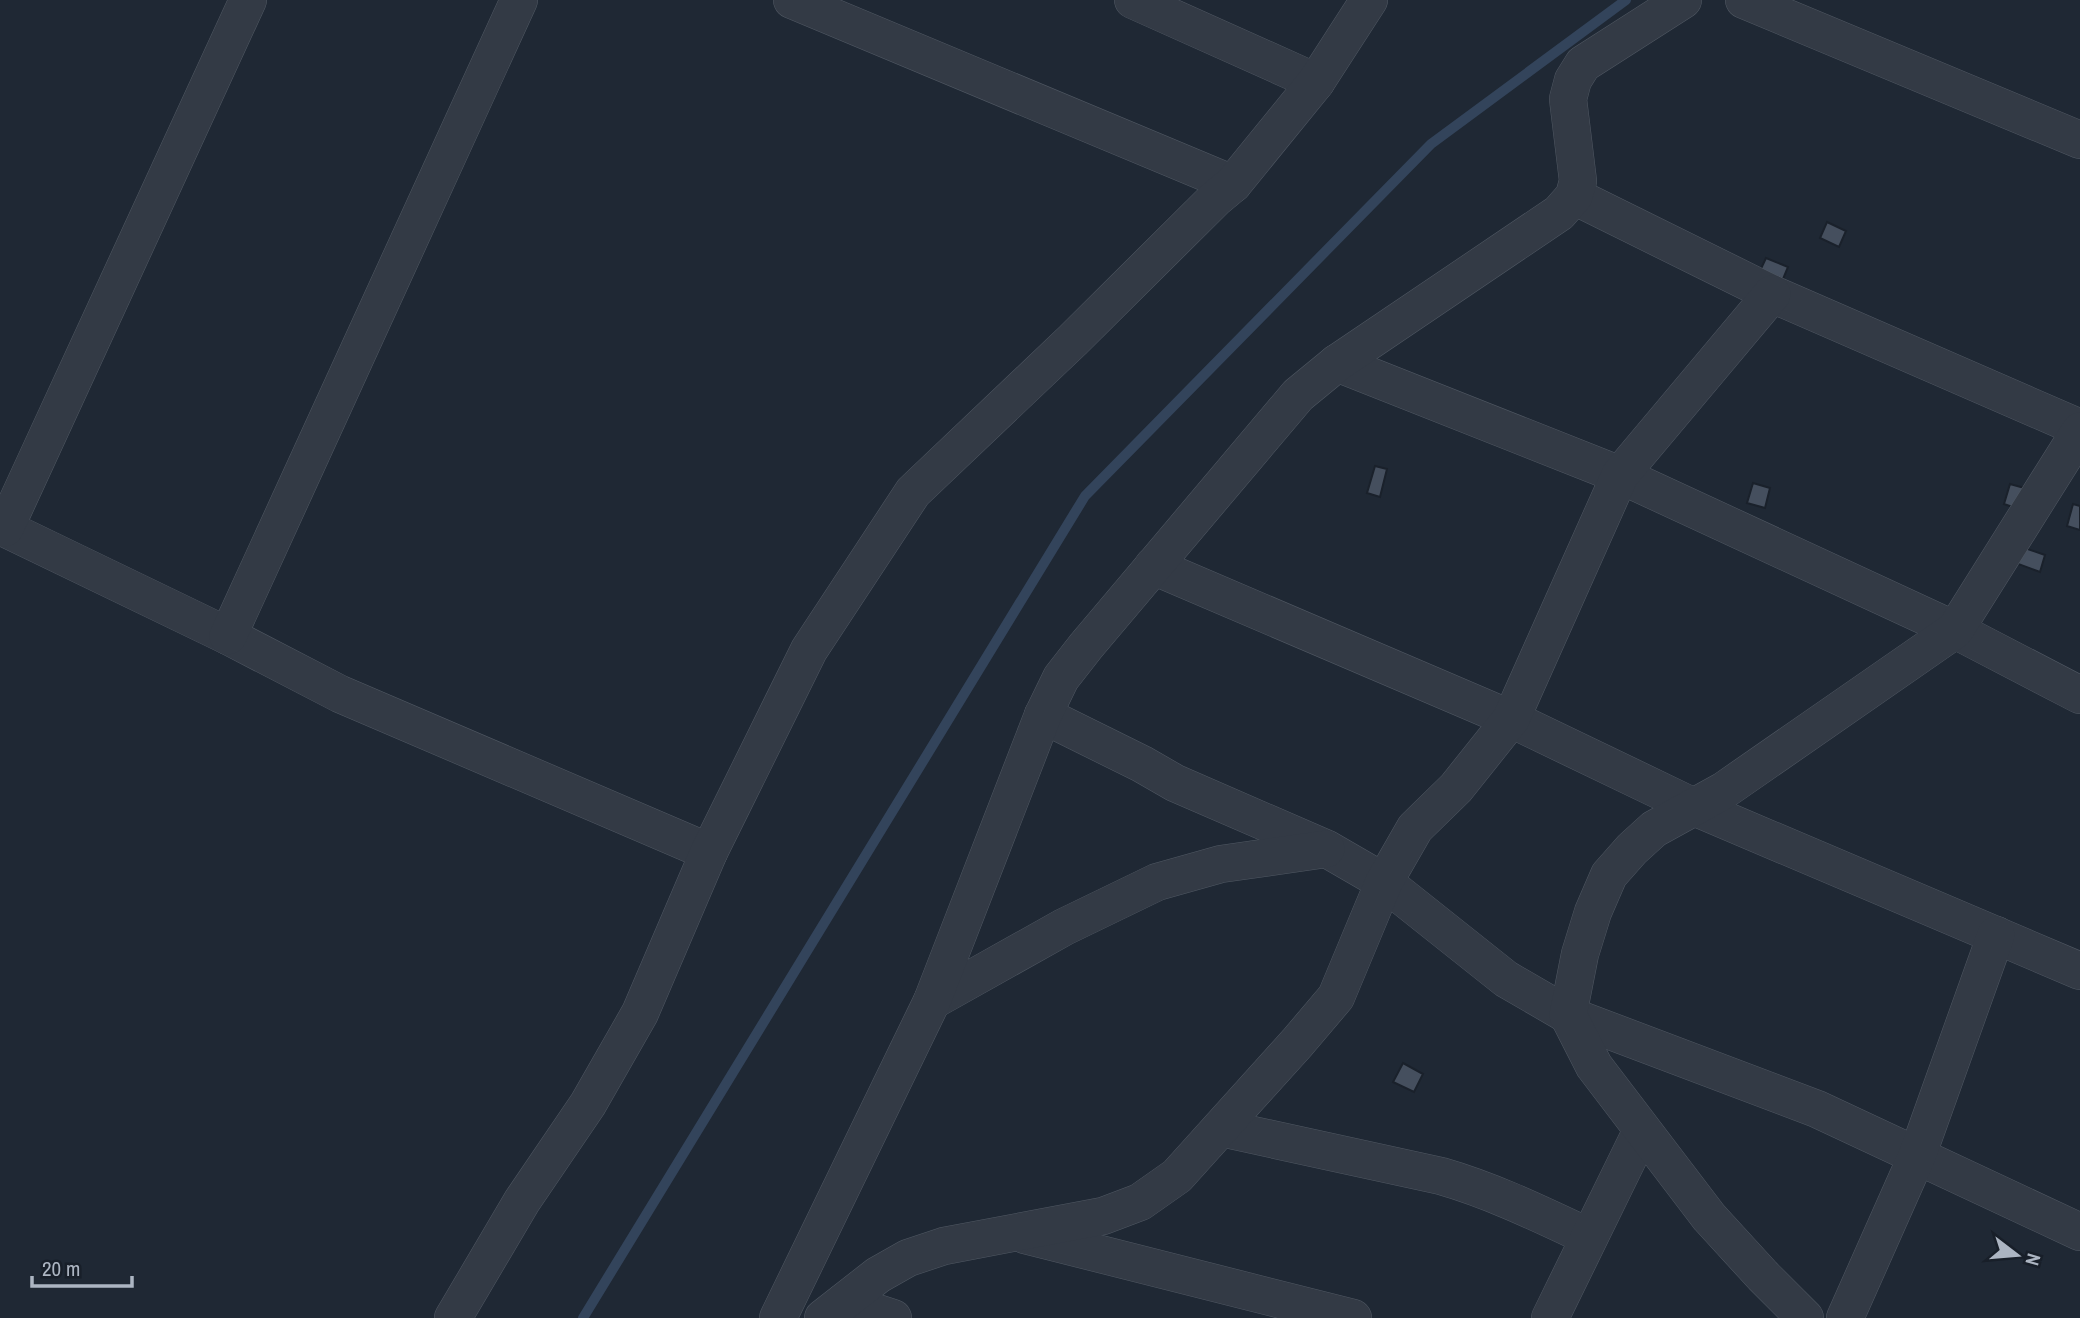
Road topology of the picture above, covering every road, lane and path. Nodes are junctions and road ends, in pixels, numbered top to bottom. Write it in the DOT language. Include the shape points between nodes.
graph roads {
  1 [pos="248,0"];
  2 [pos="519,0"];
  3 [pos="792,0"];
  4 [pos="1133,0"];
  5 [pos="1369,0"];
  6 [pos="1683,0"];
  7 [pos="1744,0"];
  8 [pos="1316,82"];
  9 [pos="2080,140"];
  10 [pos="1233,184"];
  11 [pos="1574,196"];
  12 [pos="1772,293"];
  13 [pos="1337,363"];
  14 [pos="2080,430"];
  15 [pos="1620,475"];
  16 [pos="2,527"];
  17 [pos="1153,566"];
  18 [pos="1955,630"];
  19 [pos="228,636"];
  20 [pos="2080,695"];
  21 [pos="1043,715"];
  22 [pos="1511,719"];
  23 [pos="1695,807"];
  24 [pos="1327,849"];
  25 [pos="709,852"];
  26 [pos="1384,882"];
  27 [pos="1996,935"];
  28 [pos="2080,971"];
  29 [pos="932,1001"];
  30 [pos="1568,1015"];
  31 [pos="1221,1128"];
  32 [pos="1642,1130"];
  33 [pos="1917,1156"];
  34 [pos="2080,1232"];
  35 [pos="1016,1233"];
  36 [pos="1589,1237"];
  37 [pos="834,1310"];
  38 [pos="453,1318"];
  39 [pos="778,1318"];
  40 [pos="893,1318"];
  41 [pos="1353,1318"];
  42 [pos="1550,1318"];
  43 [pos="1805,1318"];
  44 [pos="1845,1318"];
  1 -- 16 [label="street"];
  2 -- 19 [label="street"];
  3 -- 10 [label="street"];
  4 -- 8 [label="street"];
  5 -- 8 [label="street"];
  6 -- 11 [label="street" via="1583,64 1573,79 1568,99 1578,181"];
  7 -- 9 [label="street"];
  8 -- 10 [label="street"];
  10 -- 25 [label="street" via="913,492 809,650"];
  11 -- 12 [label="street"];
  11 -- 13 [label="street" via="1559,213"];
  12 -- 14 [label="street"];
  12 -- 15 [label="street"];
  13 -- 15 [label="street"];
  13 -- 17 [label="street" via="1298,395"];
  14 -- 18 [label="street"];
  15 -- 18 [label="street"];
  15 -- 22 [label="street"];
  16 -- 19 [label="street"];
  17 -- 21 [label="street" via="1061,678"];
  17 -- 22 [label="street"];
  18 -- 20 [label="street"];
  18 -- 23 [label="street"];
  19 -- 25 [label="street" via="340,694"];
  21 -- 24 [label="street" via="1175,783"];
  21 -- 29 [label="street"];
  22 -- 23 [label="street"];
  22 -- 26 [label="street" via="1456,788 1415,828"];
  23 -- 27 [label="street"];
  23 -- 30 [label="street" via="1654,829 1609,875 1580,954"];
  24 -- 26 [label="street"];
  24 -- 29 [label="street" via="1221,864 1157,882 1064,927"];
  25 -- 38 [label="street" via="640,1013"];
  26 -- 30 [label="street" via="1506,979"];
  26 -- 31 [label="street" via="1336,997"];
  27 -- 28 [label="street"];
  27 -- 33 [label="street"];
  29 -- 39 [label="street"];
  30 -- 32 [label="street" via="1594,1066"];
  30 -- 33 [label="street" via="1817,1109"];
  31 -- 35 [label="street" via="1177,1176 1140,1202 1103,1216"];
  31 -- 36 [label="street" via="1474,1185"];
  32 -- 36 [label="street"];
  32 -- 43 [label="street" via="1709,1217"];
  33 -- 34 [label="street"];
  33 -- 44 [label="street"];
  35 -- 37 [label="street" via="944,1246 908,1258"];
  35 -- 41 [label="street"];
  36 -- 42 [label="street"];
  37 -- 40 [label="street"];
}
